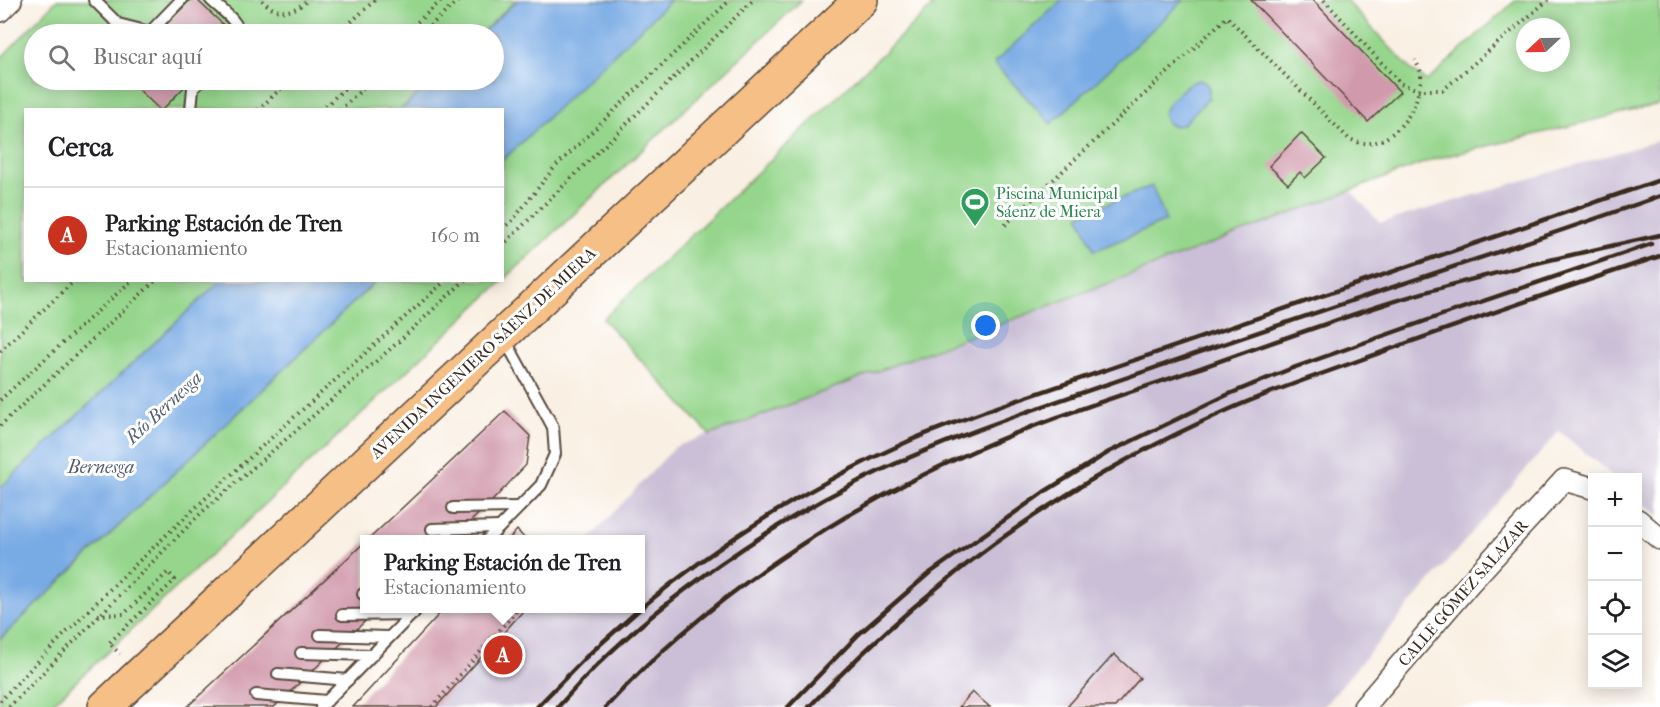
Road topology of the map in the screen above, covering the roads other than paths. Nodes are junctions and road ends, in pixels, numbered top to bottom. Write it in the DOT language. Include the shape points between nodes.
graph roads {
  1 [pos="11,0"];
  2 [pos="94,0"];
  3 [pos="181,0"];
  4 [pos="211,0"];
  5 [pos="861,0"];
  6 [pos="0,11"];
  7 [pos="118,24"];
  8 [pos="158,24"];
  9 [pos="236,24"];
  10 [pos="194,90"];
  11 [pos="191,108"];
  12 [pos="502,336"];
  13 [pos="1588,487"];
  14 [pos="519,507"];
  15 [pos="453,508"];
  16 [pos="1642,523"];
  17 [pos="499,527"];
  18 [pos="432,529"];
  19 [pos="492,535"];
  20 [pos="1660,539"];
  21 [pos="379,613"];
  22 [pos="414,613"];
  23 [pos="342,615"];
  24 [pos="320,635"];
  25 [pos="390,637"];
  26 [pos="301,653"];
  27 [pos="372,655"];
  28 [pos="278,674"];
  29 [pos="348,680"];
  30 [pos="256,695"];
  31 [pos="324,704"];
  32 [pos="105,707"];
  33 [pos="1364,707"];
  1 -- 6 [label="street"];
  2 -- 7 [label="lane"];
  3 -- 8 [label="lane"];
  4 -- 9 [label="lane"];
  5 -- 12 [label="main road, AVENIDA INGENIERO SÁENZ DE MIERA"];
  10 -- 11 [label="lane"];
  12 -- 14 [label="lane" via="553,427 555,454 541,484"];
  12 -- 32 [label="main road, AVENIDA INGENIERO SÁENZ DE MIERA"];
  13 -- 33 [label="street, CALLE GÓMEZ SALAZAR" via="1564,480"];
  14 -- 15 [label="lane"];
  14 -- 17 [label="lane"];
  16 -- 20 [label="street"];
  17 -- 18 [label="lane"];
  17 -- 19 [label="lane"];
  21 -- 23 [label="lane"];
  22 -- 25 [label="lane"];
  24 -- 25 [label="lane"];
  25 -- 27 [label="lane"];
  26 -- 27 [label="lane"];
  27 -- 29 [label="lane"];
  28 -- 29 [label="lane"];
  29 -- 31 [label="lane"];
  30 -- 31 [label="lane"];
}
